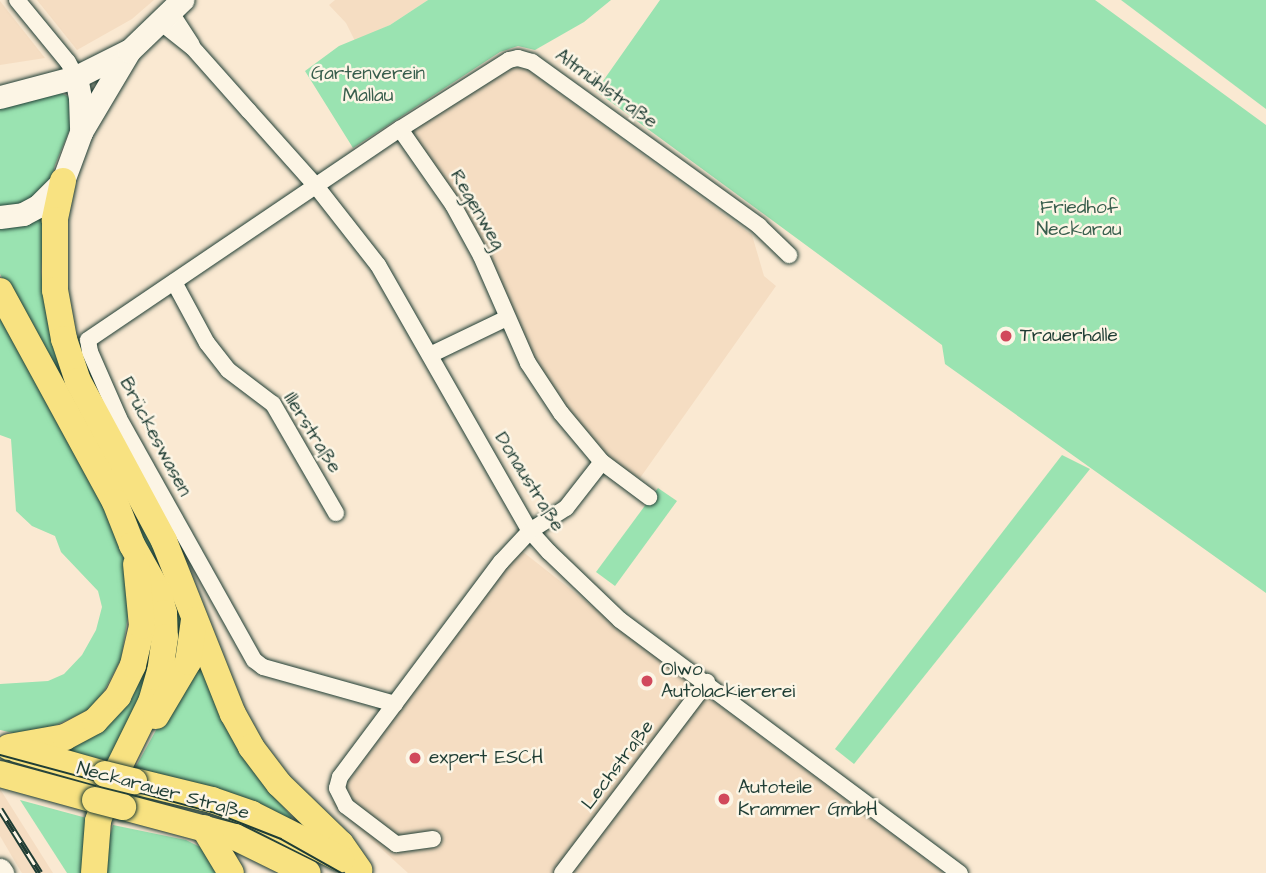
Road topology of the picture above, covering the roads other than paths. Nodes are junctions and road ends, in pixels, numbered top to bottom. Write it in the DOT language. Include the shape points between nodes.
graph roads {
  1 [pos="17,0"];
  2 [pos="171,11"];
  3 [pos="53,45"];
  4 [pos="130,51"];
  5 [pos="76,78"];
  6 [pos="48,87"];
  7 [pos="0,97"];
  8 [pos="400,129"];
  9 [pos="81,132"];
  10 [pos="63,181"];
  11 [pos="316,186"];
  12 [pos="0,218"];
  13 [pos="789,255"];
  14 [pos="174,282"];
  15 [pos="0,291"];
  16 [pos="508,318"];
  17 [pos="430,355"];
  18 [pos="602,462"];
  19 [pos="649,497"];
  20 [pos="336,513"];
  21 [pos="530,531"];
  22 [pos="132,545"];
  23 [pos="194,611"];
  24 [pos="707,682"];
  25 [pos="395,704"];
  26 [pos="5,746"];
  27 [pos="11,778"];
  28 [pos="204,828"];
  29 [pos="433,839"];
  30 [pos="361,872"];
  31 [pos="94,873"];
  32 [pos="103,873"];
  33 [pos="231,873"];
  34 [pos="308,873"];
  35 [pos="562,873"];
  36 [pos="960,873"];
  1 -- 3 [label="street"];
  2 -- 4 [label="main road"];
  2 -- 11 [label="street, Donaustraße" via="193,48"];
  3 -- 5 [label="street"];
  3 -- 6 [label="street"];
  4 -- 5 [label="main road"];
  4 -- 9 [label="main road"];
  5 -- 6 [label="main road"];
  5 -- 9 [label="main road"];
  6 -- 7 [label="main road"];
  8 -- 11 [label="street, Altmühlstraße"];
  8 -- 13 [label="street, Altmühlstraße" via="509,60 532,62 760,226"];
  8 -- 16 [label="street, Regenweg" via="453,205"];
  9 -- 10 [label="main road"];
  10 -- 12 [label="main road" via="38,206"];
  10 -- 23 [label="main road" via="54,257 58,314 67,348 93,412 164,541"];
  11 -- 14 [label="street, Brückeswasen"];
  11 -- 17 [label="street, Donaustraße" via="378,265"];
  14 -- 20 [label="street, Illerstraße" via="207,343 228,370 273,404"];
  14 -- 25 [label="street, Brückeswasen" via="88,340 119,418 254,660 263,667"];
  15 -- 22 [label="main road" via="115,502"];
  16 -- 17 [label="street"];
  16 -- 18 [label="street, Regenweg" via="528,363 561,414"];
  17 -- 21 [label="street, Donaustraße"];
  18 -- 19 [label="street, Regenweg"];
  18 -- 21 [label="street" via="566,508"];
  21 -- 24 [label="street, Donaustraße" via="620,620"];
  21 -- 25 [label="street" via="501,562"];
  22 -- 26 [label="main road" via="140,580 142,626 133,665 118,696 96,721 65,737"];
  22 -- 31 [label="main road" via="159,593 165,637 150,702 98,821"];
  23 -- 30 [label="main road" via="251,747"];
  23 -- 32 [label="main road" via="188,662 119,784 101,848"];
  24 -- 35 [label="street, Lechstraße"];
  24 -- 36 [label="street, Donaustraße"];
  25 -- 29 [label="street" via="340,777 337,788 346,806 396,844"];
  26 -- 30 [label="main road, Neckarauer Straße, bridge" via="252,814 324,848"];
  27 -- 28 [label="main road, Neckarauer Straße, bridge"];
  28 -- 33 [label="main road"];
  28 -- 34 [label="main road, Neckarauer Straße" via="261,848"];
}
